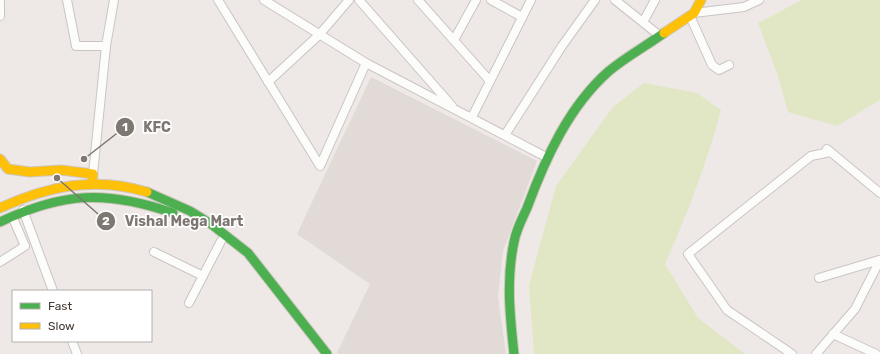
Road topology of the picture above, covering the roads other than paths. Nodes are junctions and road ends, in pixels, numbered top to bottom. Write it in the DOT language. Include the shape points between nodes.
graph roads {
  1 [pos="67,0"];
  2 [pos="114,0"];
  3 [pos="218,0"];
  4 [pos="264,0"];
  5 [pos="349,0"];
  6 [pos="358,0"];
  7 [pos="476,0"];
  8 [pos="491,0"];
  9 [pos="531,0"];
  10 [pos="596,0"];
  11 [pos="615,0"];
  12 [pos="655,0"];
  13 [pos="701,0"];
  14 [pos="759,0"];
  15 [pos="421,1"];
  16 [pos="0,2"];
  17 [pos="692,15"];
  18 [pos="0,16"];
  19 [pos="522,17"];
  20 [pos="643,22"];
  21 [pos="319,35"];
  22 [pos="660,36"];
  23 [pos="454,40"];
  24 [pos="106,46"];
  25 [pos="366,63"];
  26 [pos="729,65"];
  27 [pos="490,80"];
  28 [pos="268,82"];
  29 [pos="455,109"];
  30 [pos="472,118"];
  31 [pos="505,135"];
  32 [pos="548,158"];
  33 [pos="0,159"];
  34 [pos="93,179"];
  35 [pos="880,193"];
  36 [pos="0,208"];
  37 [pos="23,210"];
  38 [pos="12,216"];
  39 [pos="0,222"];
  40 [pos="221,241"];
  41 [pos="154,252"];
  42 [pos="880,260"];
  43 [pos="0,262"];
  44 [pos="203,276"];
  45 [pos="819,278"];
  46 [pos="53,290"];
  47 [pos="189,303"];
  48 [pos="834,334"];
  49 [pos="72,342"];
  50 [pos="77,354"];
  51 [pos="317,354"];
  52 [pos="327,354"];
  53 [pos="514,354"];
  54 [pos="792,354"];
  55 [pos="816,354"];
  56 [pos="876,354"];
  1 -- 24 [label="street" via="76,46"];
  2 -- 24 [label="street"];
  3 -- 28 [label="street"];
  4 -- 21 [label="street"];
  5 -- 21 [label="street"];
  6 -- 29 [label="street"];
  7 -- 23 [label="street"];
  8 -- 19 [label="street"];
  9 -- 19 [label="street"];
  10 -- 31 [label="street" via="562,46"];
  11 -- 20 [label="street"];
  12 -- 20 [label="street"];
  13 -- 17 [label="main road"];
  14 -- 17 [label="street" via="744,7"];
  15 -- 23 [label="street"];
  16 -- 18 [label="street"];
  17 -- 22 [label="main road"];
  17 -- 26 [label="street" via="712,65 720,70"];
  19 -- 27 [label="street"];
  20 -- 22 [label="street"];
  21 -- 25 [label="street"];
  21 -- 28 [label="street"];
  22 -- 32 [label="main road" via="610,71 585,97 562,130"];
  23 -- 27 [label="street"];
  24 -- 34 [label="street"];
  25 -- 28 [label="street" via="320,166"];
  25 -- 29 [label="street"];
  27 -- 30 [label="street"];
  29 -- 30 [label="street"];
  30 -- 31 [label="street"];
  31 -- 32 [label="street"];
  32 -- 53 [label="main road" via="514,241 509,278"];
  33 -- 34 [label="main road" via="8,169 30,172 61,170"];
  34 -- 36 [label="main road" via="23,197"];
  34 -- 52 [label="main road" via="145,192 180,205 215,226 249,254"];
  35 -- 54 [label="street" via="828,150 811,156 688,254 727,310"];
  37 -- 38 [label="main road"];
  37 -- 40 [label="main road" via="72,197 115,197 162,208 181,216"];
  37 -- 46 [label="street"];
  38 -- 39 [label="main road"];
  38 -- 43 [label="street" via="25,246"];
  40 -- 44 [label="street"];
  40 -- 51 [label="main road" via="250,267"];
  41 -- 44 [label="street"];
  42 -- 45 [label="street"];
  42 -- 48 [label="street" via="856,309"];
  44 -- 47 [label="street"];
  48 -- 55 [label="street"];
  48 -- 56 [label="street"];
  49 -- 50 [label="street"];
}
